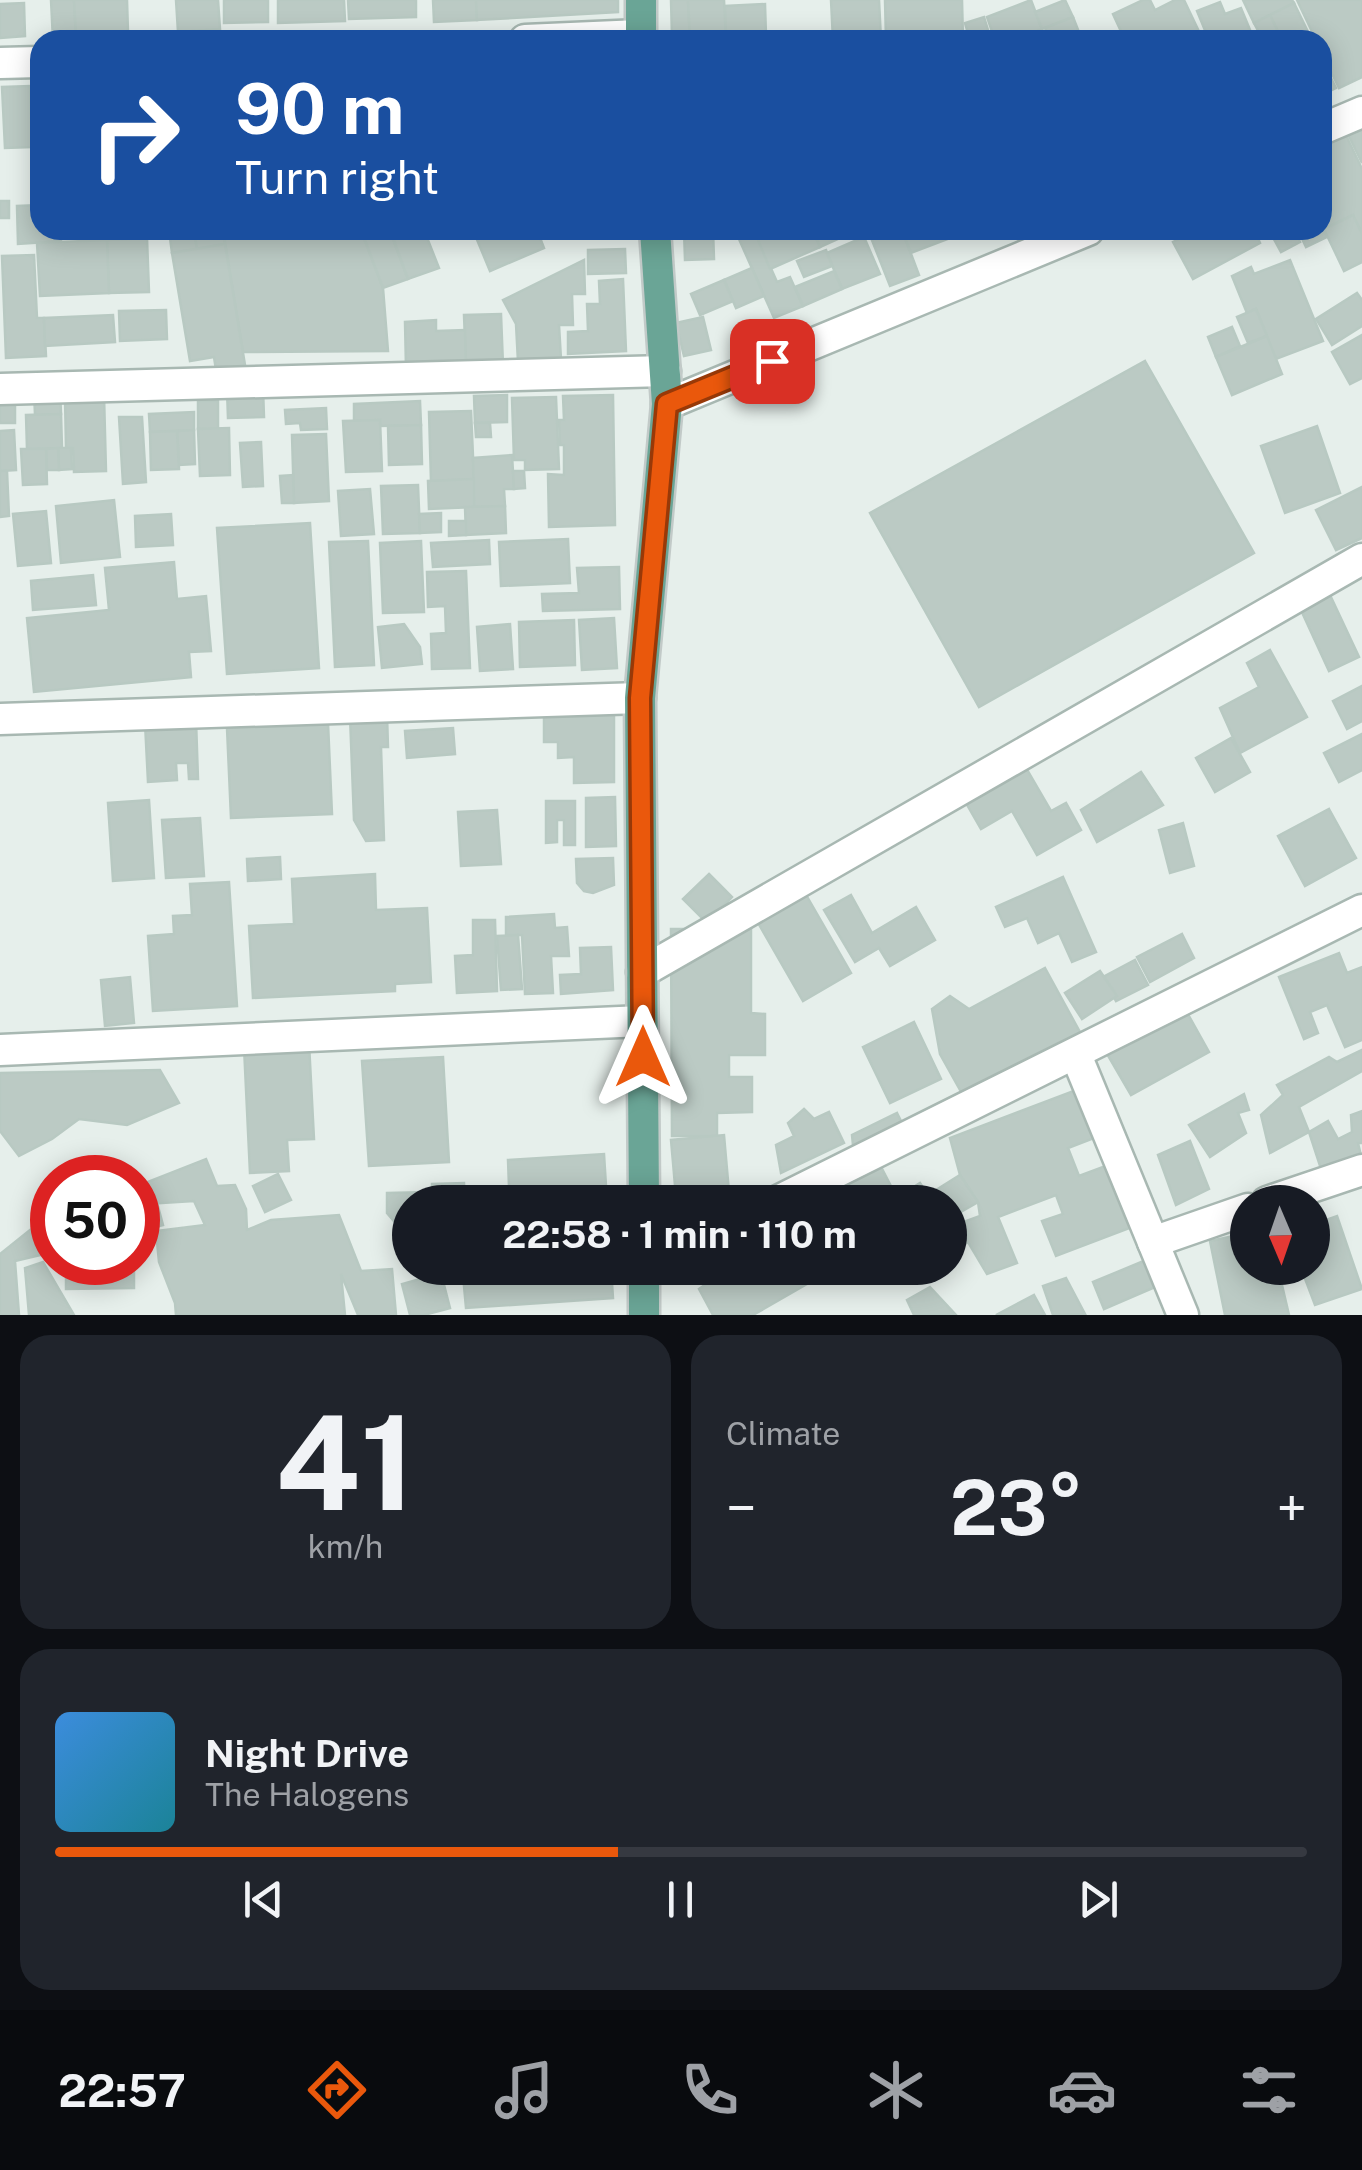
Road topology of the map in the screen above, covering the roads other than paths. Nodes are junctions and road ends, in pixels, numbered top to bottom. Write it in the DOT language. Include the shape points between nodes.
graph roads {
  1 [pos="641,0"];
  2 [pos="640,30"];
  3 [pos="30,62"];
  4 [pos="0,64"];
  5 [pos="1362,112"];
  6 [pos="1332,126"];
  7 [pos="655,240"];
  8 [pos="1064,240"];
  9 [pos="665,371"];
  10 [pos="0,389"];
  11 [pos="667,404"];
  12 [pos="1362,559"];
  13 [pos="640,698"];
  14 [pos="0,720"];
  15 [pos="1362,910"];
  16 [pos="642,972"];
  17 [pos="642,1021"];
  18 [pos="0,1050"];
  19 [pos="1076,1054"];
  20 [pos="1362,1170"];
  21 [pos="644,1185"];
  22 [pos="810,1185"];
  23 [pos="1317,1185"];
  24 [pos="1230,1215"];
  25 [pos="1153,1242"];
  26 [pos="644,1285"];
  27 [pos="644,1315"];
  28 [pos="1183,1315"];
  1 -- 2 [label="main road"];
  3 -- 4 [label="street"];
  5 -- 6 [label="street"];
  7 -- 9 [label="main road"];
  8 -- 11 [label="street"];
  9 -- 10 [label="street"];
  9 -- 11 [label="main road"];
  11 -- 13 [label="main road"];
  12 -- 16 [label="street"];
  13 -- 14 [label="street"];
  13 -- 16 [label="main road"];
  15 -- 19 [label="street"];
  16 -- 17 [label="main road"];
  17 -- 18 [label="street"];
  17 -- 21 [label="main road"];
  19 -- 22 [label="street"];
  19 -- 25 [label="street"];
  20 -- 23 [label="street"];
  24 -- 25 [label="street"];
  25 -- 28 [label="street"];
  26 -- 27 [label="main road"];
}
